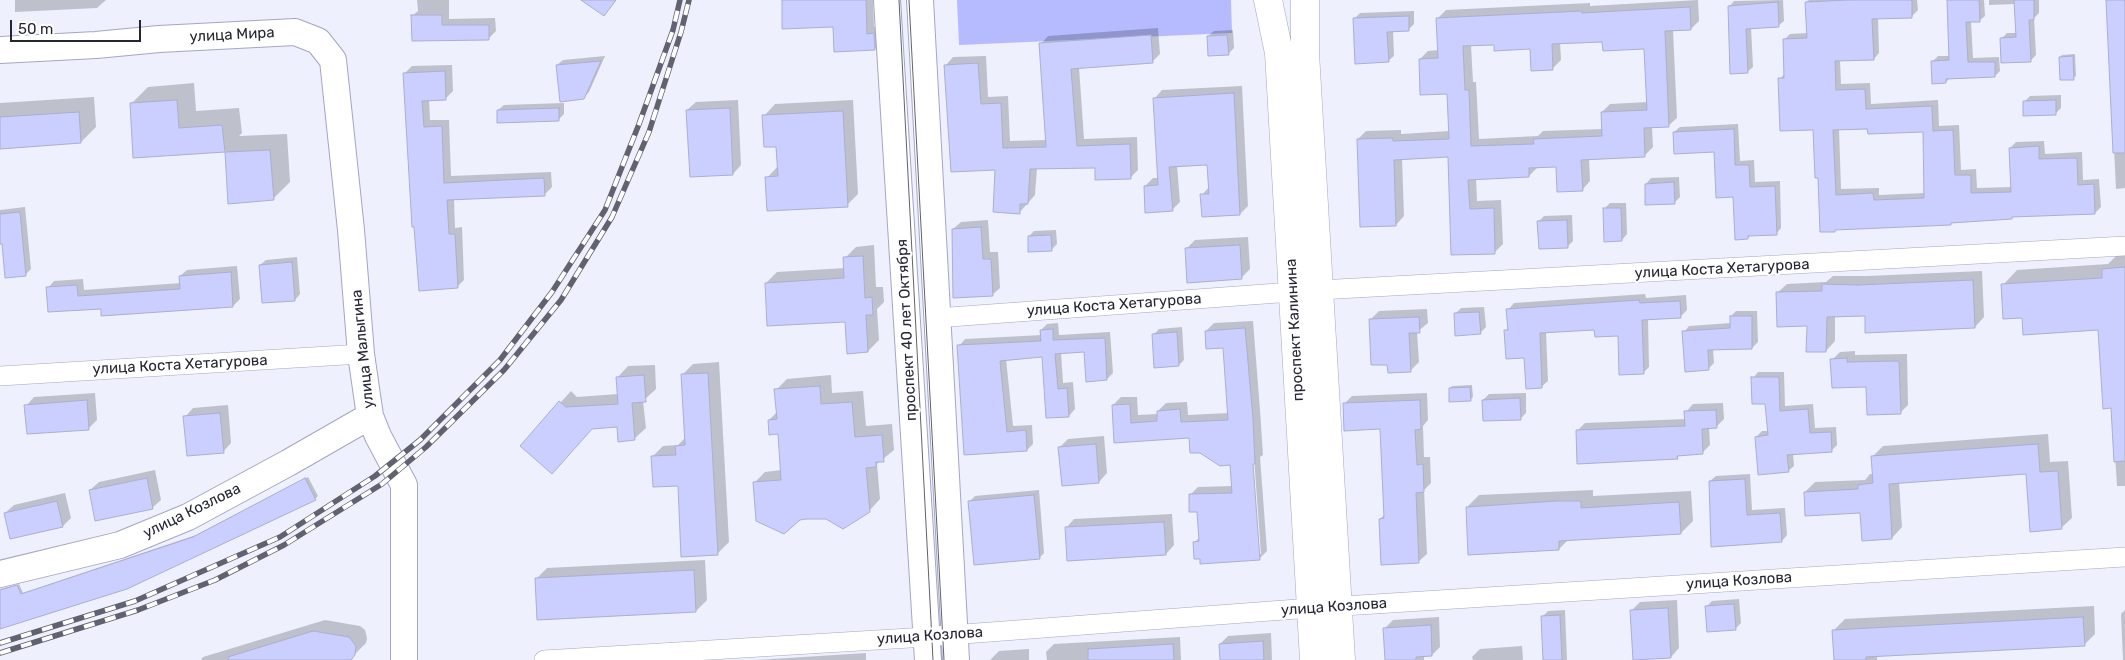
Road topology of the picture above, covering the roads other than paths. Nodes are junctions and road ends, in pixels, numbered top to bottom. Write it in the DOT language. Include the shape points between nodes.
graph roads {
  1 [pos="887,0"];
  2 [pos="920,0"];
  3 [pos="1268,0"];
  4 [pos="1305,0"];
  5 [pos="0,50"];
  6 [pos="333,60"];
  7 [pos="2125,246"];
  8 [pos="1306,291"];
  9 [pos="936,318"];
  10 [pos="360,354"];
  11 [pos="0,376"];
  12 [pos="370,416"];
  13 [pos="2125,557"];
  14 [pos="0,574"];
  15 [pos="1338,606"];
  16 [pos="1311,608"];
  17 [pos="955,634"];
  18 [pos="927,649"];
  19 [pos="404,660"];
  20 [pos="544,660"];
  21 [pos="956,660"];
  22 [pos="1314,660"];
  23 [pos="1341,660"];
  1 -- 18 [label="street, проспект 40 лет Октября"];
  2 -- 9 [label="street, проспект 40 лет Октября"];
  3 -- 8 [label="main road, проспект Калинина" via="1279,53"];
  4 -- 8 [label="main road, проспект Калинина"];
  5 -- 6 [label="street, улица Мира" via="295,32 318,41"];
  6 -- 10 [label="street, улица Малыгина" via="352,230"];
  7 -- 8 [label="street, улица Коста Хетагурова"];
  8 -- 9 [label="street, улица Коста Хетагурова"];
  8 -- 15 [label="main road, проспект Калинина"];
  8 -- 16 [label="main road, проспект Калинина"];
  9 -- 17 [label="street, проспект 40 лет Октября"];
  10 -- 11 [label="street, улица Коста Хетагурова"];
  10 -- 12 [label="street, улица Малыгина"];
  12 -- 14 [label="street, улица Козлова" via="188,517 120,544"];
  12 -- 19 [label="street, улица Малыгина" via="404,484"];
  13 -- 15 [label="street, улица Козлова"];
  15 -- 16 [label="street, улица Козлова"];
  15 -- 23 [label="main road, проспект Калинина"];
  16 -- 17 [label="street, улица Козлова"];
  16 -- 22 [label="main road, проспект Калинина"];
  17 -- 18 [label="street, улица Козлова"];
  17 -- 21 [label="street, проспект 40 лет Октября"];
  18 -- 20 [label="street, улица Козлова"];
}
